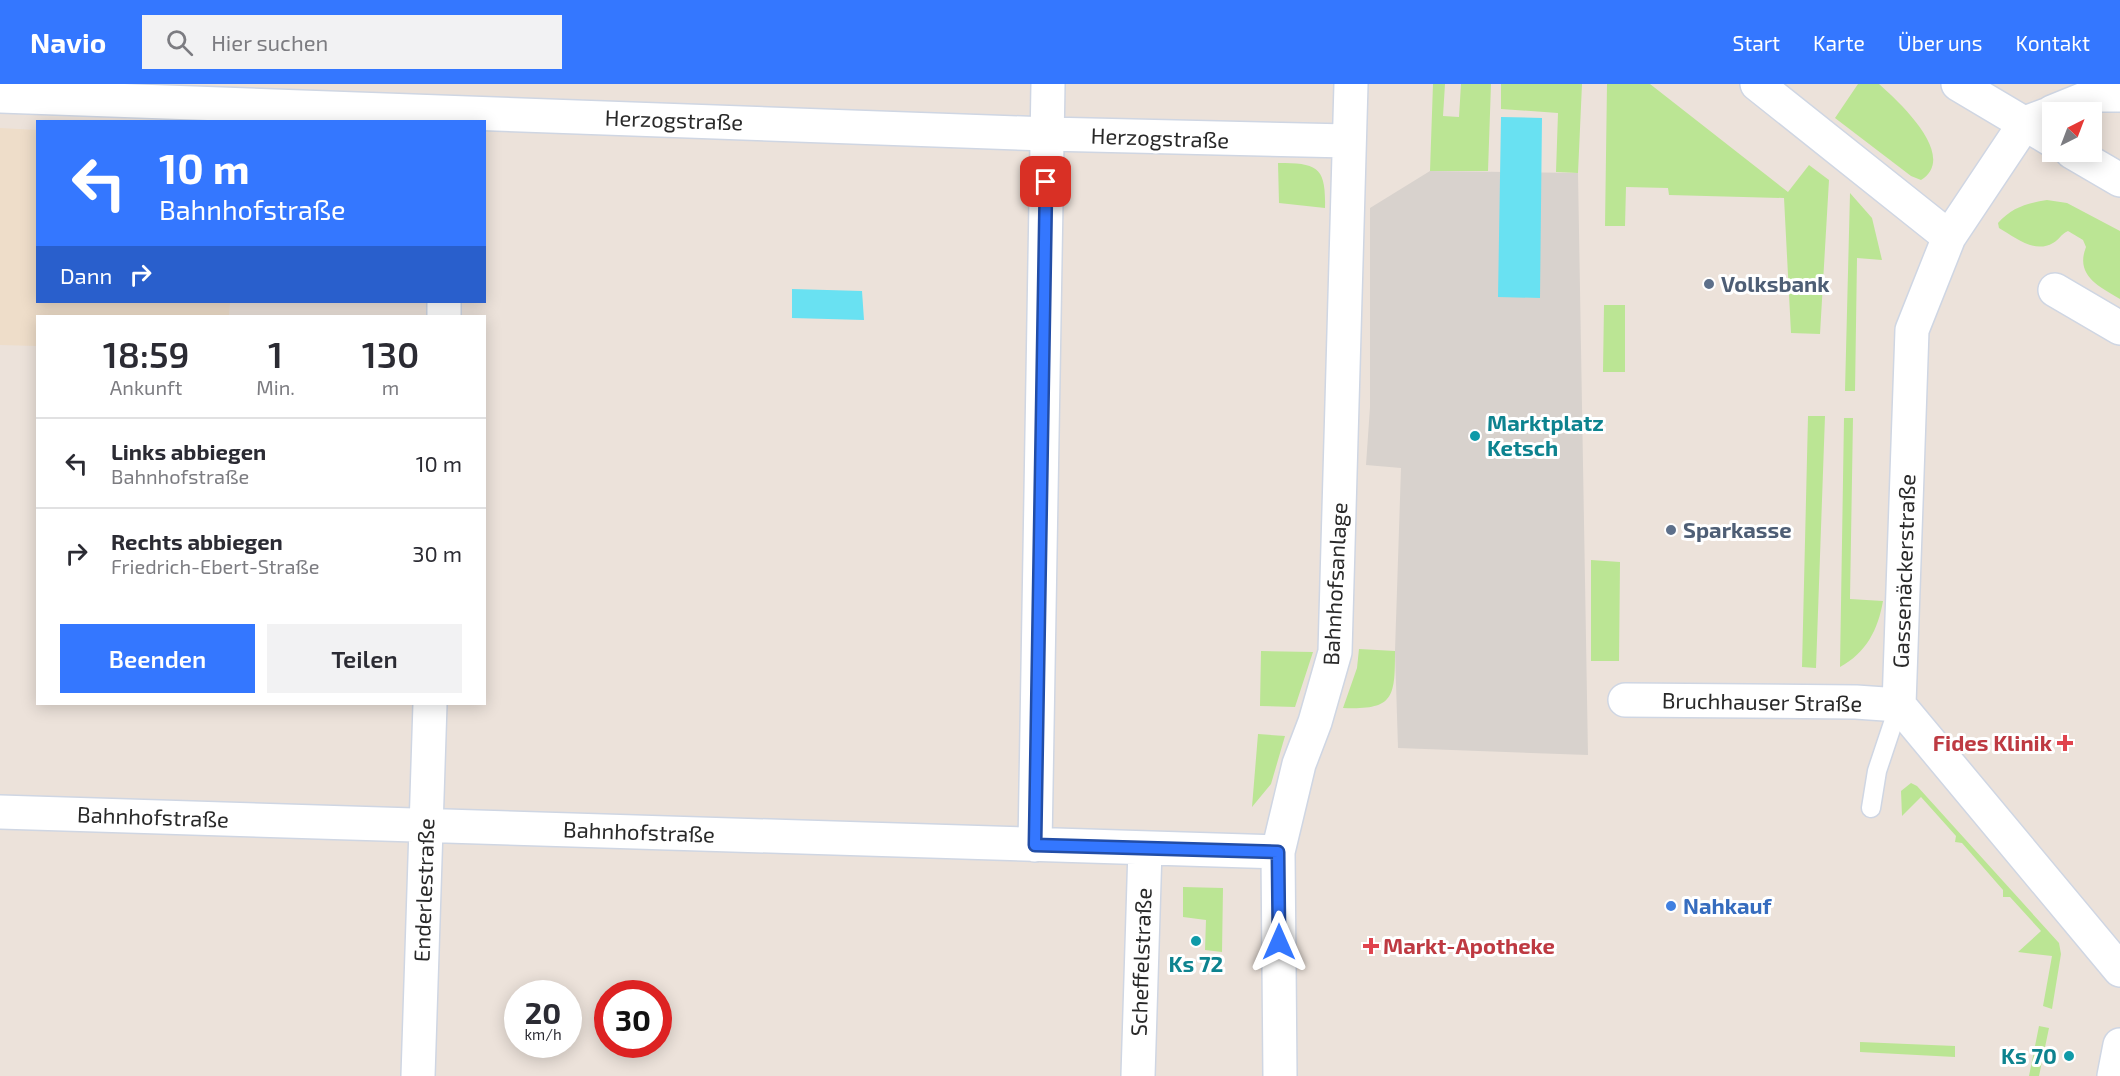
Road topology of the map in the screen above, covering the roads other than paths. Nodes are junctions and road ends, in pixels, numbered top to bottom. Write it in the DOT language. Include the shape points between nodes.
graph roads {
  1 [pos="1048,84"];
  2 [pos="1351,84"];
  3 [pos="1757,84"];
  4 [pos="1958,84"];
  5 [pos="2120,95"];
  6 [pos="0,96"];
  7 [pos="2081,102"];
  8 [pos="451,106"];
  9 [pos="2042,121"];
  10 [pos="2042,126"];
  11 [pos="1047,134"];
  12 [pos="1348,141"];
  13 [pos="2089,162"];
  14 [pos="2120,180"];
  15 [pos="1948,237"];
  16 [pos="2055,290"];
  17 [pos="2120,328"];
  18 [pos="1625,700"];
  19 [pos="430,705"];
  20 [pos="1899,705"];
  21 [pos="1871,808"];
  22 [pos="0,812"];
  23 [pos="426,825"];
  24 [pos="1035,845"];
  25 [pos="1145,849"];
  26 [pos="1278,852"];
  27 [pos="2120,970"];
  28 [pos="2120,1045"];
  29 [pos="418,1076"];
  30 [pos="1138,1076"];
  31 [pos="1280,1076"];
  32 [pos="2114,1076"];
  1 -- 11 [label="street"];
  2 -- 12 [label="street, Bahnhofsanlage"];
  3 -- 15 [label="street"];
  4 -- 9 [label="street"];
  5 -- 7 [label="street" via="2094,95"];
  6 -- 8 [label="street, Herzogstraße"];
  8 -- 11 [label="street, Herzogstraße"];
  10 -- 15 [label="street, Gassenäckerstraße"];
  11 -- 12 [label="street, Herzogstraße"];
  11 -- 24 [label="street"];
  12 -- 26 [label="street, Bahnhofsanlage" via="1335,652 1299,764"];
  13 -- 14 [label="street"];
  15 -- 20 [label="street, Gassenäckerstraße" via="1912,330"];
  16 -- 17 [label="street"];
  18 -- 20 [label="street, Bruchhauser Straße"];
  19 -- 23 [label="street, Enderlestraße"];
  20 -- 21 [label="lane" via="1877,771"];
  20 -- 27 [label="street"];
  22 -- 23 [label="street, Bahnhofstraße"];
  23 -- 24 [label="street, Bahnhofstraße"];
  23 -- 29 [label="street, Enderlestraße"];
  24 -- 25 [label="street, Bahnhofstraße"];
  25 -- 26 [label="street, Bahnhofstraße"];
  25 -- 30 [label="street, Scheffelstraße"];
  26 -- 31 [label="street, Bahnhofsanlage"];
  28 -- 32 [label="street"];
}
